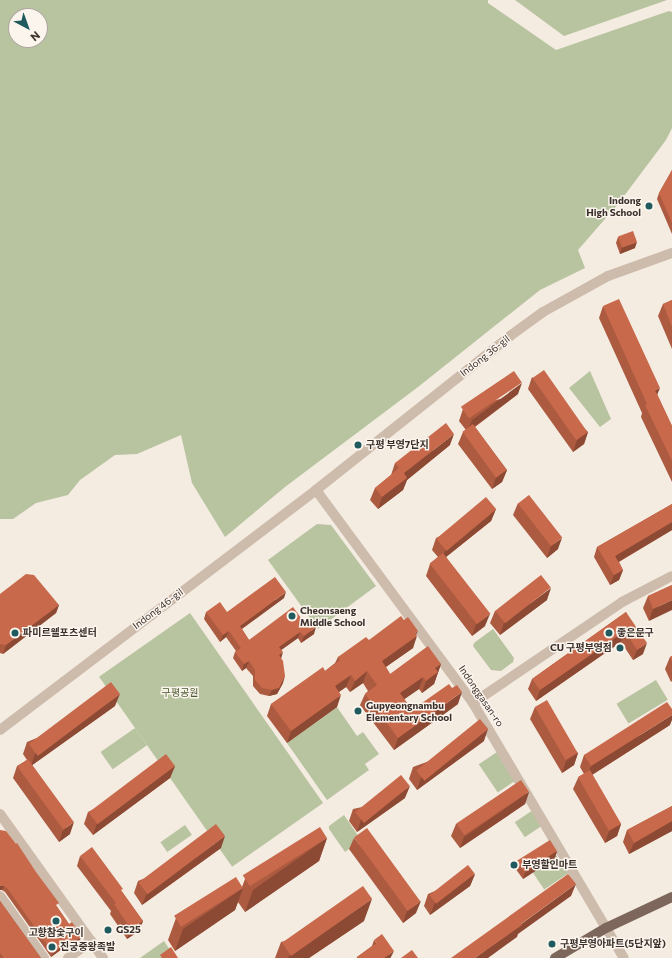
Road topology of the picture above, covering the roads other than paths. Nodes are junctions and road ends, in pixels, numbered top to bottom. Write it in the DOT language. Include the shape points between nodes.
graph roads {
  1 [pos="672,253"];
  2 [pos="316,490"];
  3 [pos="672,576"];
  4 [pos="473,703"];
  5 [pos="0,730"];
  6 [pos="1,819"];
  7 [pos="0,896"];
  8 [pos="672,897"];
  9 [pos="606,928"];
  10 [pos="91,941"];
  11 [pos="44,958"];
  12 [pos="68,958"];
  13 [pos="103,958"];
  14 [pos="555,958"];
  15 [pos="624,958"];
  1 -- 2 [label="street, Indong 36-gil" via="608,276 543,312"];
  2 -- 4 [label="street, Indonggasan-ro"];
  2 -- 5 [label="street, Indong 46-gil"];
  3 -- 4 [label="street" via="622,602"];
  4 -- 9 [label="street, Indonggasan-ro"];
  6 -- 10 [label="street"];
  7 -- 11 [label="street"];
  8 -- 9 [label="main road"];
  9 -- 14 [label="main road"];
  9 -- 15 [label="street, Indonggasan-ro"];
  10 -- 12 [label="street"];
  10 -- 13 [label="street"];
}
